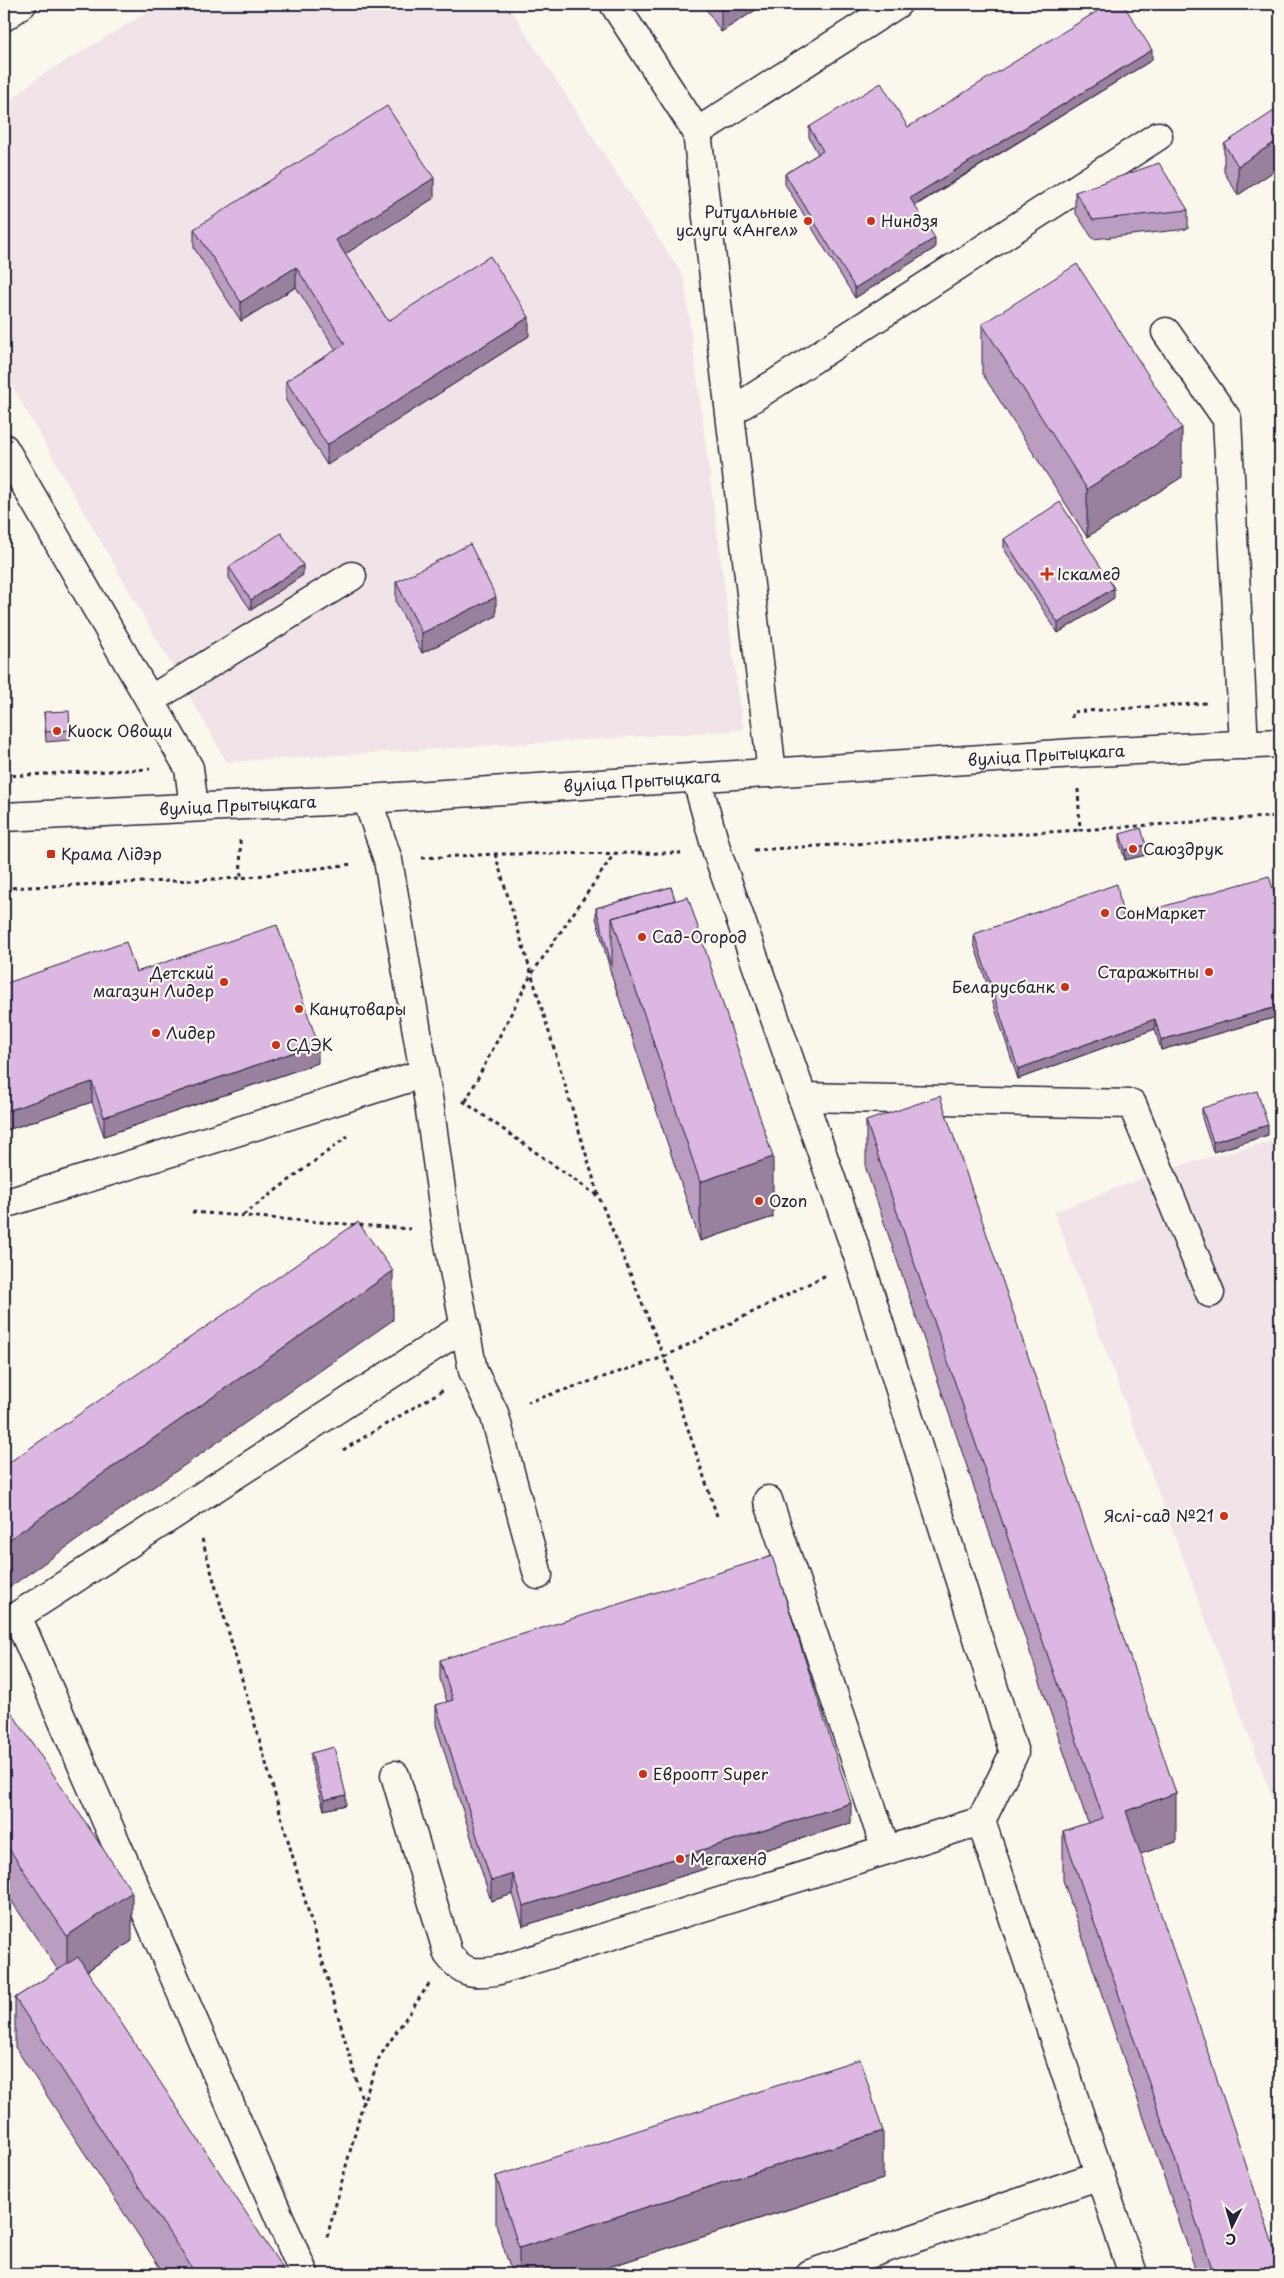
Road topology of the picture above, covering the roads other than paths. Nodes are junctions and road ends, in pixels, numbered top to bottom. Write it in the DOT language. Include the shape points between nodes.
graph roads {
  1 [pos="22,4"];
  2 [pos="614,4"];
  3 [pos="897,4"];
  4 [pos="4,17"];
  5 [pos="697,132"];
  6 [pos="1158,136"];
  7 [pos="1166,332"];
  8 [pos="731,412"];
  9 [pos="4,448"];
  10 [pos="352,576"];
  11 [pos="150,700"];
  12 [pos="1280,743"];
  13 [pos="1244,745"];
  14 [pos="772,773"];
  15 [pos="696,777"];
  16 [pos="367,799"];
  17 [pos="194,807"];
  18 [pos="4,817"];
  19 [pos="422,1074"];
  20 [pos="802,1097"];
  21 [pos="4,1204"];
  22 [pos="1210,1293"];
  23 [pos="464,1326"];
  24 [pos="768,1500"];
  25 [pos="538,1575"];
  26 [pos="395,1775"];
  27 [pos="981,1821"];
  28 [pos="886,1850"];
  29 [pos="1100,2175"];
  30 [pos="304,2274"];
  31 [pos="810,2274"];
  32 [pos="1133,2274"];
  1 -- 4 [label="street"];
  2 -- 5 [label="street"];
  3 -- 5 [label="street"];
  5 -- 8 [label="street"];
  6 -- 8 [label="street"];
  7 -- 13 [label="street" via="1227,419"];
  8 -- 14 [label="street"];
  9 -- 11 [label="street"];
  10 -- 11 [label="street"];
  11 -- 17 [label="street" via="189,768"];
  12 -- 13 [label="street, вуліца Прытыцкага"];
  13 -- 14 [label="street, вуліца Прытыцкага"];
  14 -- 15 [label="street, вуліца Прытыцкага"];
  15 -- 16 [label="street, вуліца Прытыцкага"];
  15 -- 20 [label="street" via="717,852"];
  16 -- 17 [label="street, вуліца Прытыцкага"];
  16 -- 19 [label="street" via="388,860"];
  17 -- 18 [label="street, вуліца Прытыцкага"];
  19 -- 21 [label="street"];
  19 -- 23 [label="street"];
  20 -- 22 [label="street" via="1132,1104"];
  20 -- 27 [label="street" via="859,1259 1014,1753"];
  23 -- 25 [label="street" via="474,1371 494,1414"];
  23 -- 30 [label="street" via="18,1616"];
  24 -- 28 [label="street"];
  26 -- 28 [label="street" via="448,1954 455,1964 474,1974 496,1971"];
  27 -- 28 [label="street"];
  27 -- 29 [label="street"];
  29 -- 31 [label="street"];
  29 -- 32 [label="street"];
}
